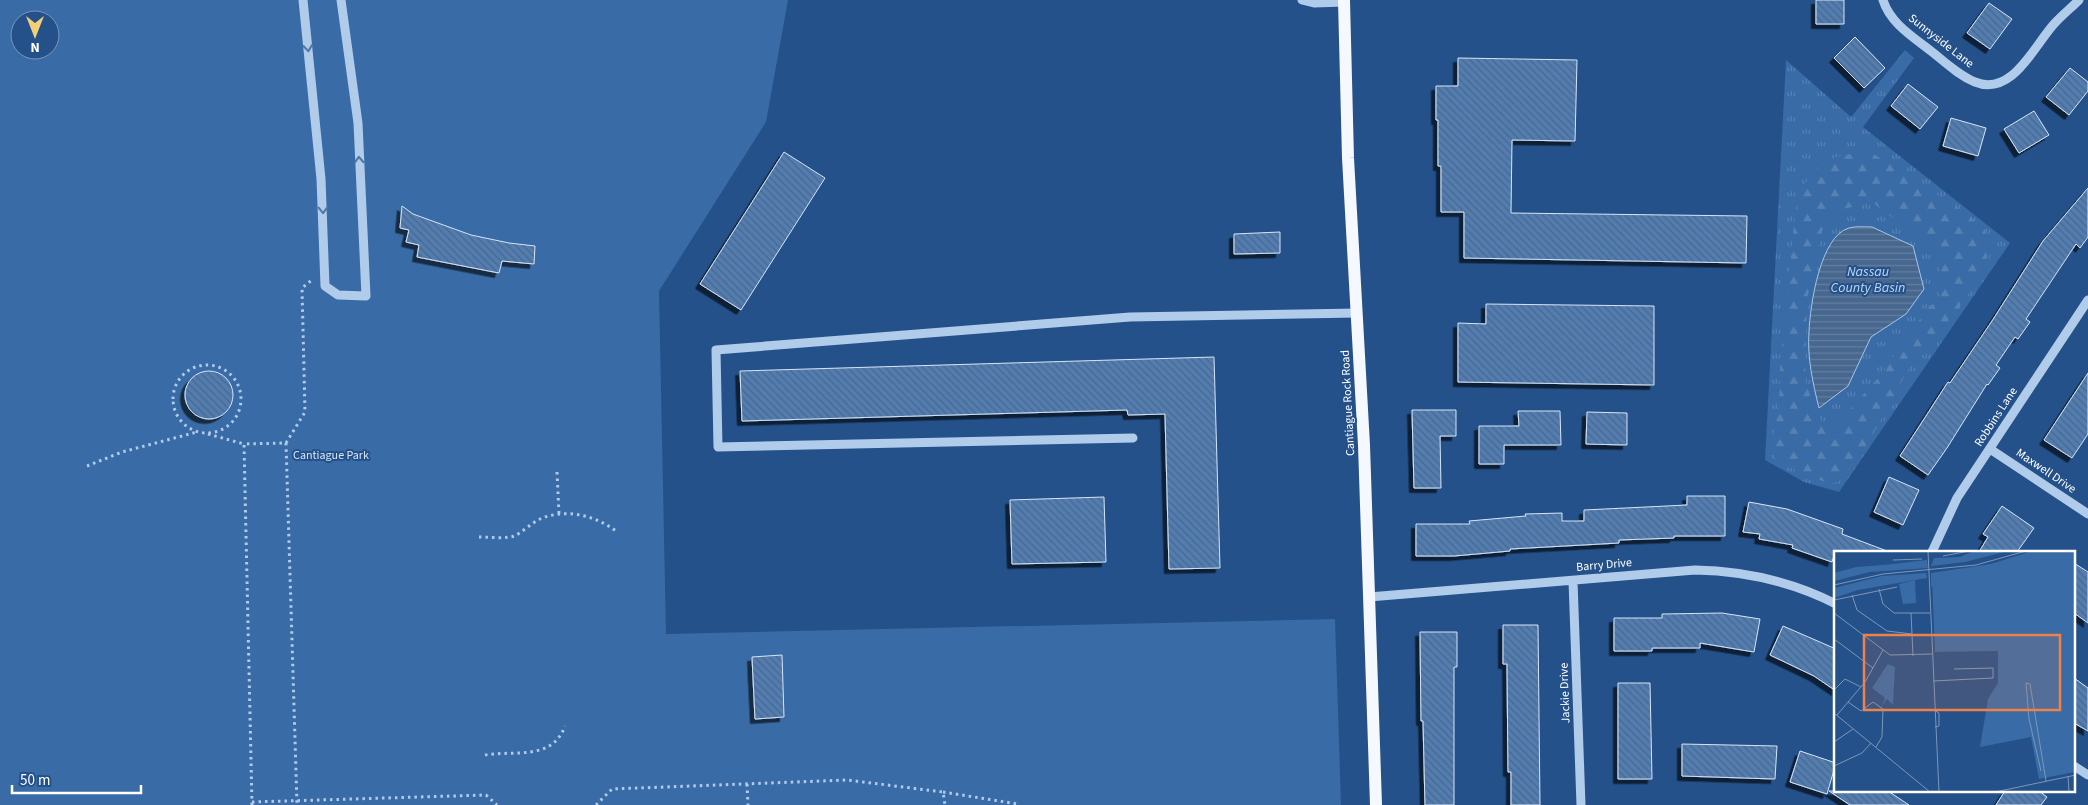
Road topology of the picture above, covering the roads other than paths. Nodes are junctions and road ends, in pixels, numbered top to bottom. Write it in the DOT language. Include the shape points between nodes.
graph roads {
  1 [pos="303,0"];
  2 [pos="341,0"];
  3 [pos="1302,0"];
  4 [pos="1883,0"];
  5 [pos="2079,0"];
  6 [pos="1344,1"];
  7 [pos="2088,300"];
  8 [pos="1357,313"];
  9 [pos="1133,438"];
  10 [pos="1990,449"];
  11 [pos="2088,514"];
  12 [pos="1932,551"];
  13 [pos="1573,581"];
  14 [pos="1369,597"];
  15 [pos="1834,603"];
  16 [pos="2076,767"];
  17 [pos="2088,775"];
  18 [pos="1376,805"];
  19 [pos="1581,805"];
  1 -- 2 [label="street, one-way" via="321,179 325,286 338,295 366,296 358,123"];
  3 -- 6 [label="street" via="1314,3"];
  4 -- 5 [label="street, Sunnyside Lane" via="1887,12 1902,28 1961,75 1976,83 1994,84 2016,72 2054,23"];
  6 -- 8 [label="main road, Cantiague Rock Road" via="1348,158"];
  7 -- 10 [label="street, Robbins Lane"];
  8 -- 9 [label="street" via="1130,317 716,350 718,447"];
  8 -- 14 [label="main road, Cantiague Rock Road"];
  10 -- 11 [label="street, Maxwell Drive"];
  10 -- 12 [label="street, Robbins Lane" via="1957,498"];
  13 -- 14 [label="street, Barry Drive"];
  13 -- 15 [label="street, Barry Drive" via="1720,570 1758,575 1795,586"];
  13 -- 19 [label="street, Jackie Drive"];
  14 -- 18 [label="main road, Cantiague Rock Road"];
  16 -- 17 [label="street"];
}
